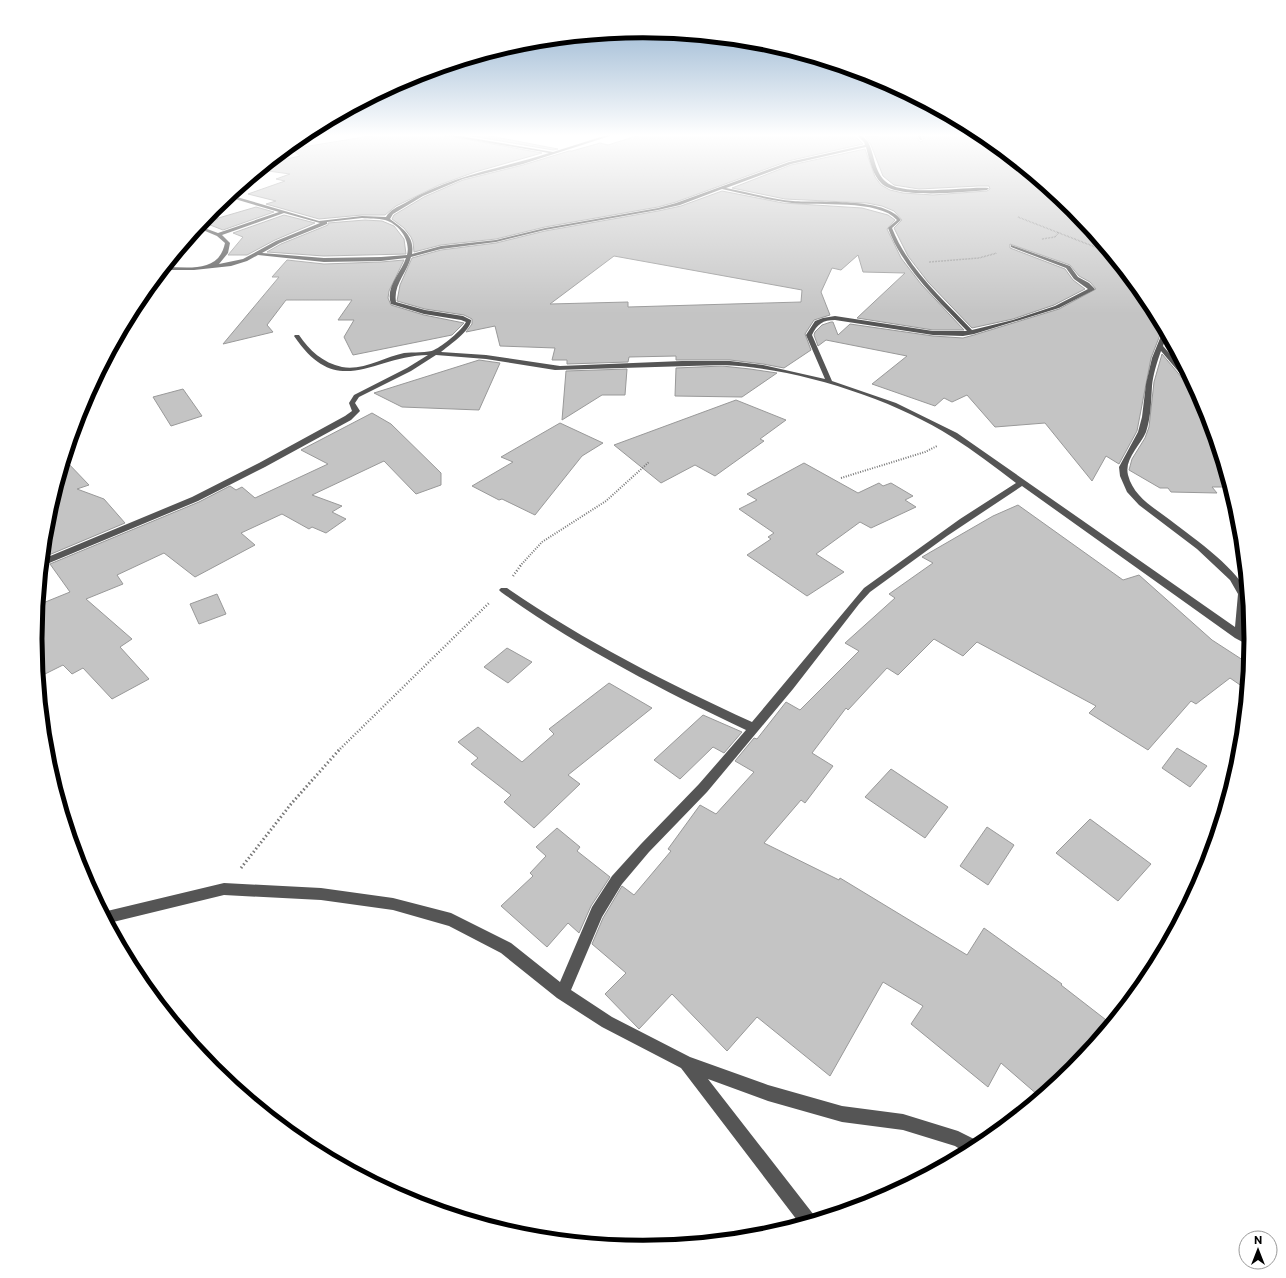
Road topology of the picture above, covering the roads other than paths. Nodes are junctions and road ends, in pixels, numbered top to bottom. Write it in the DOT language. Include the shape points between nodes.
graph roads {
  1 [pos="423,195"];
  2 [pos="703,195"];
  3 [pos="755,195"];
  4 [pos="236,198"];
  5 [pos="283,212"];
  6 [pos="386,219"];
  7 [pos="327,222"];
  8 [pos="205,228"];
  9 [pos="219,234"];
  10 [pos="1013,246"];
  11 [pos="259,254"];
  12 [pos="410,256"];
  13 [pos="213,266"];
  14 [pos="170,269"];
  15 [pos="972,333"];
  16 [pos="297,336"];
  17 [pos="1163,338"];
  18 [pos="1160,346"];
  19 [pos="434,353"];
  20 [pos="1182,373"];
  21 [pos="829,381"];
  22 [pos="1022,482"];
  23 [pos="47,561"];
  24 [pos="504,590"];
  25 [pos="1242,593"];
  26 [pos="1243,597"];
  27 [pos="1239,635"];
  28 [pos="1244,638"];
  29 [pos="753,728"];
  30 [pos="110,916"];
  31 [pos="562,993"];
  32 [pos="686,1063"];
  33 [pos="968,1144"];
  34 [pos="806,1218"];
  1 -- 6 [label="street" via="391,213"];
  2 -- 12 [label="street" via="658,209 496,241 441,248"];
  3 -- 15 [label="street" via="792,202 860,204 891,213 899,220 890,226 892,237 909,262"];
  4 -- 5 [label="street"];
  5 -- 7 [label="street" via="313,221"];
  5 -- 9 [label="street"];
  6 -- 7 [label="street" via="351,218"];
  6 -- 12 [label="street" via="405,232 410,239"];
  7 -- 11 [label="street" via="278,242"];
  8 -- 9 [label="street"];
  9 -- 13 [label="street" via="228,243 228,250 221,261"];
  10 -- 15 [label="street" via="1068,267 1076,278 1092,289 1057,307 1015,322"];
  11 -- 12 [label="street" via="340,260"];
  11 -- 13 [label="street" via="238,263"];
  12 -- 19 [label="street" via="393,291 393,303 469,321 451,341"];
  13 -- 14 [label="street"];
  15 -- 21 [label="street" via="943,334 856,320 824,319 816,323 809,335"];
  16 -- 19 [label="street" via="306,348 322,361 344,370 363,368 405,355"];
  17 -- 18 [label="street"];
  18 -- 20 [label="street"];
  18 -- 25 [label="street" via="1149,384 1142,432 1123,467 1126,484 1142,503 1200,547 1233,578"];
  19 -- 21 [label="street" via="558,368 724,362"];
  19 -- 23 [label="street" via="409,370 356,396 352,403 356,411 352,416 262,465 195,499"];
  21 -- 22 [label="street" via="892,402 922,416"];
  22 -- 27 [label="street"];
  22 -- 29 [label="street" via="982,506 868,590"];
  24 -- 29 [label="street" via="559,628 630,668"];
  26 -- 27 [label="street"];
  27 -- 28 [label="street"];
  29 -- 31 [label="street" via="703,788 617,880 597,912"];
  30 -- 31 [label="street" via="224,889 321,894 393,904 452,920 506,948"];
  31 -- 32 [label="street" via="607,1022"];
  32 -- 33 [label="street" via="768,1093 842,1114 903,1122"];
  32 -- 34 [label="street"];
}
